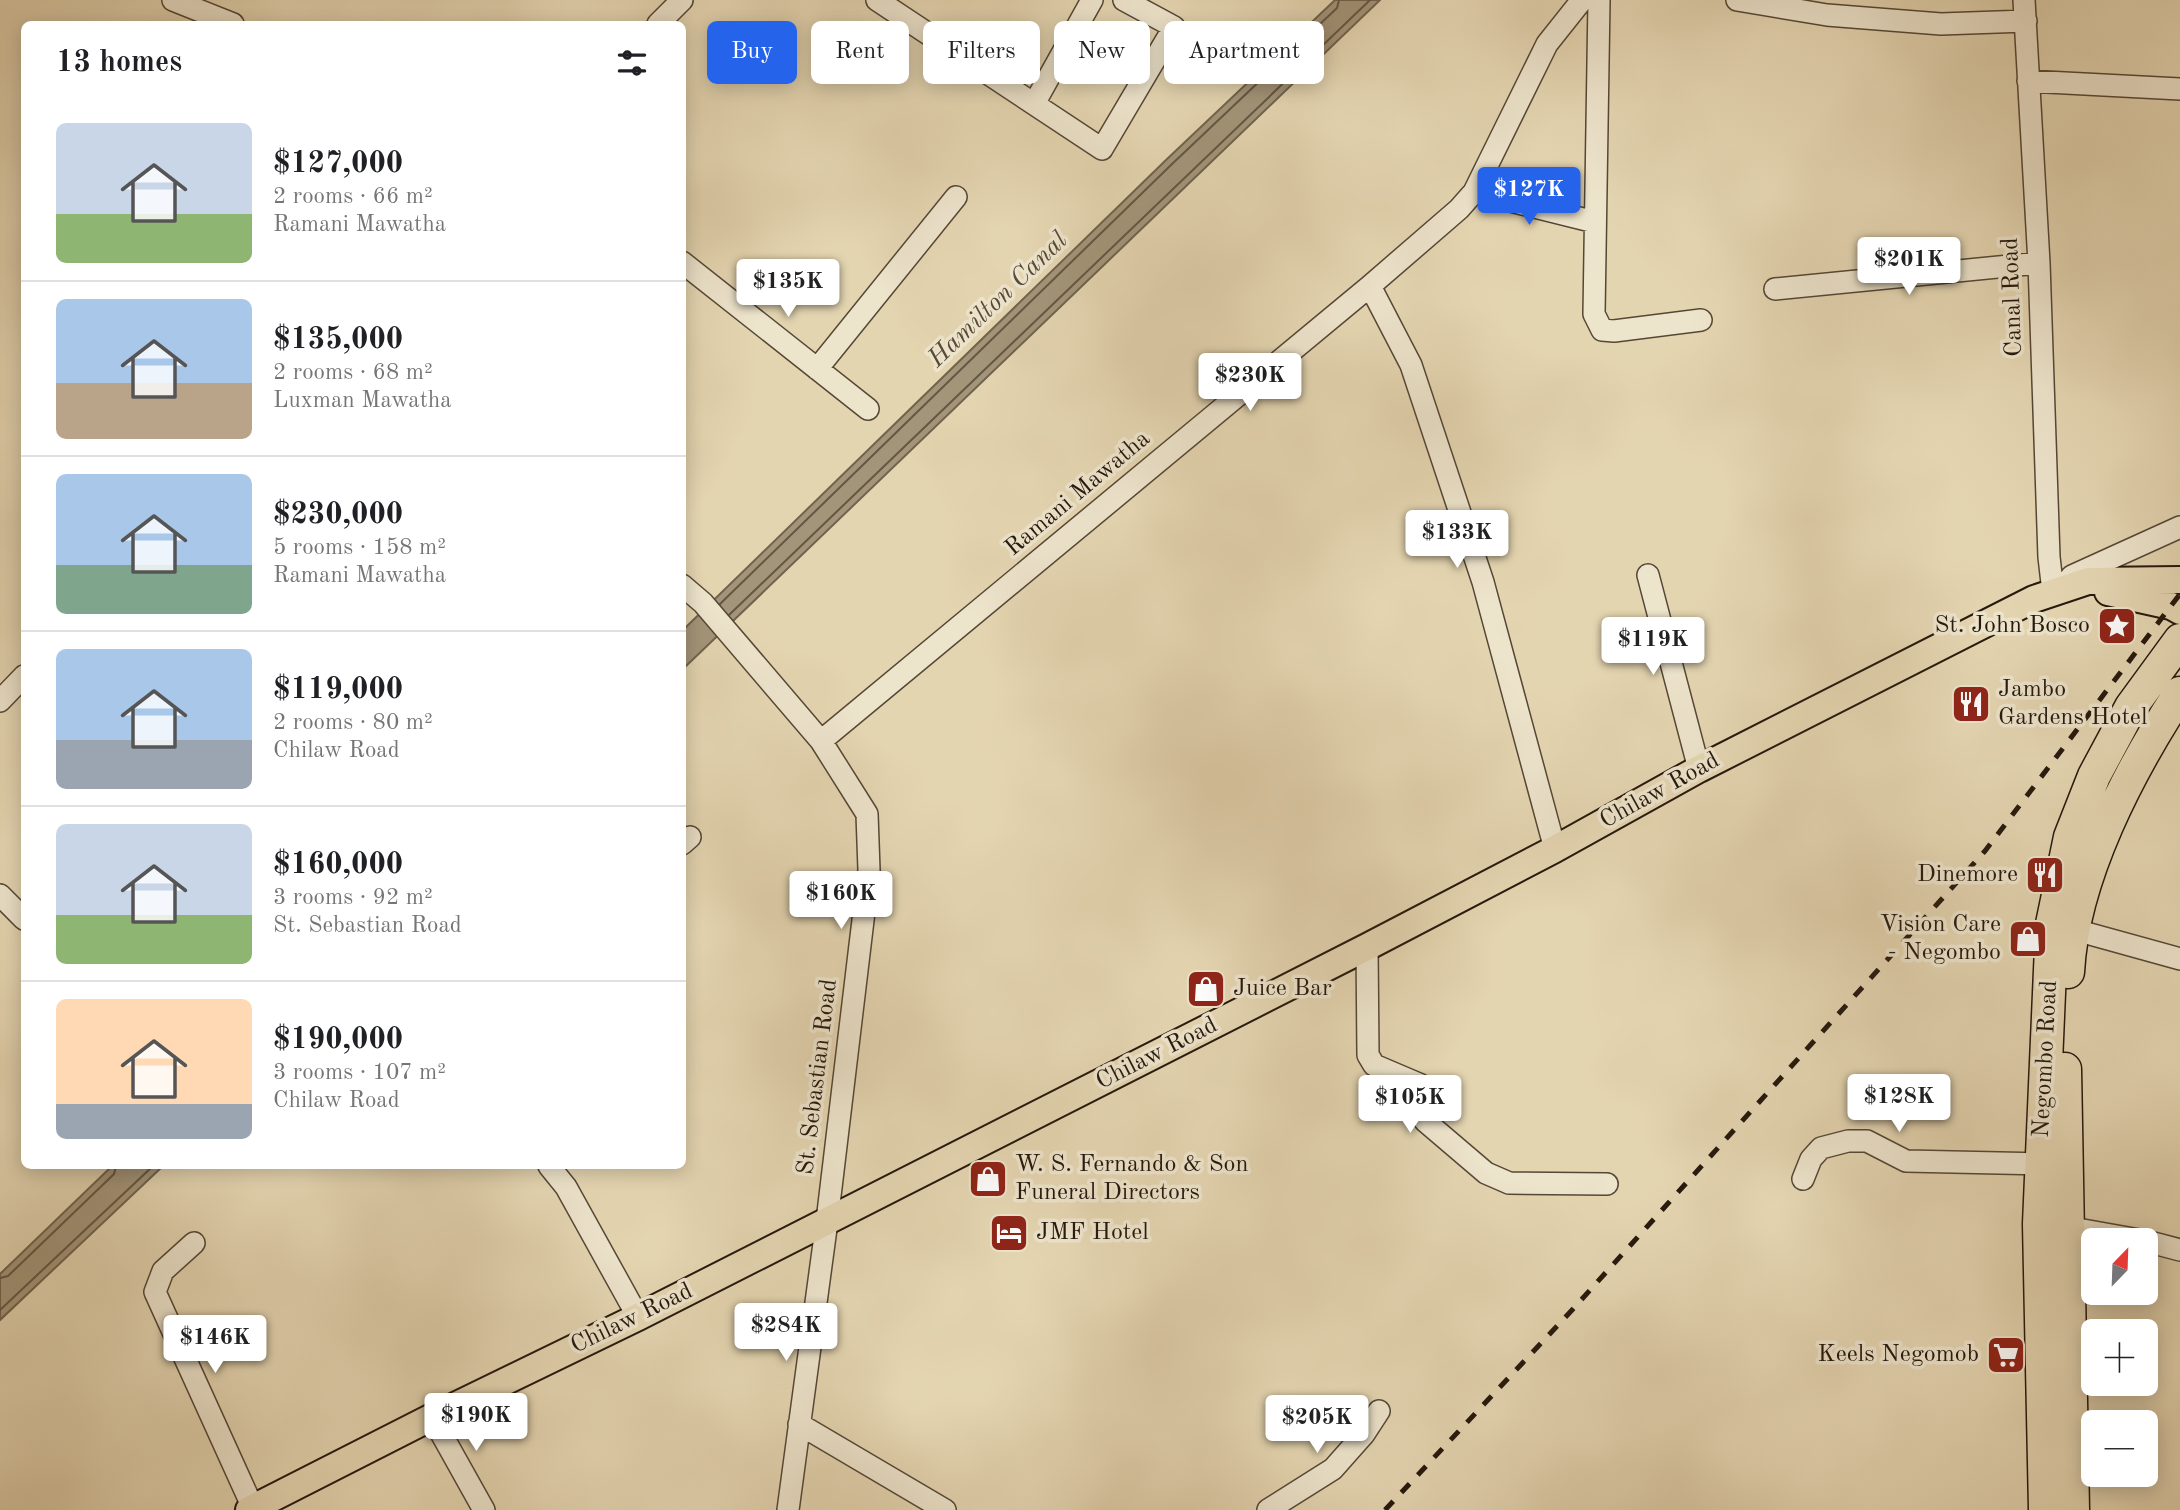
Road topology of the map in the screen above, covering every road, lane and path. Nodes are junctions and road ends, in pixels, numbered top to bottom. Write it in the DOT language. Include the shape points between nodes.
graph roads {
  1 [pos="173,0"];
  2 [pos="682,0"];
  3 [pos="877,0"];
  4 [pos="1092,0"];
  5 [pos="1124,0"];
  6 [pos="1582,0"];
  7 [pos="1600,0"];
  8 [pos="1737,0"];
  9 [pos="2025,10"];
  10 [pos="226,21"];
  11 [pos="661,21"];
  12 [pos="2028,81"];
  13 [pos="2180,89"];
  14 [pos="1034,104"];
  15 [pos="1474,192"];
  16 [pos="956,197"];
  17 [pos="1595,222"];
  18 [pos="2039,263"];
  19 [pos="686,265"];
  20 [pos="1370,286"];
  21 [pos="1775,289"];
  22 [pos="1701,320"];
  23 [pos="817,369"];
  24 [pos="868,409"];
  25 [pos="2180,527"];
  26 [pos="1648,575"];
  27 [pos="2180,580"];
  28 [pos="686,588"];
  29 [pos="2057,590"];
  30 [pos="2180,611"];
  31 [pos="2180,640"];
  32 [pos="21,679"];
  33 [pos="2180,694"];
  34 [pos="0,701"];
  35 [pos="821,741"];
  36 [pos="1699,769"];
  37 [pos="1555,849"];
  38 [pos="0,895"];
  39 [pos="21,916"];
  40 [pos="2063,926"];
  41 [pos="1367,947"];
  42 [pos="2180,959"];
  43 [pos="2041,1164"];
  44 [pos="551,1169"];
  45 [pos="1803,1179"];
  46 [pos="1607,1184"];
  47 [pos="827,1222"];
  48 [pos="2053,1225"];
  49 [pos="2081,1230"];
  50 [pos="194,1243"];
  51 [pos="2158,1244"];
  52 [pos="2180,1250"];
  53 [pos="638,1317"];
  54 [pos="1378,1411"];
  55 [pos="432,1416"];
  56 [pos="799,1424"];
  57 [pos="262,1507"];
  58 [pos="484,1510"];
  59 [pos="788,1510"];
  60 [pos="945,1510"];
  61 [pos="1268,1510"];
  62 [pos="2045,1510"];
  63 [pos="2073,1510"];
  1 -- 10 [label="street"];
  2 -- 11 [label="street"];
  3 -- 14 [label="street"];
  4 -- 14 [label="street"];
  5 -- 14 [label="street" via="1174,27 1102,149"];
  6 -- 15 [label="street, Ramani Mawatha" via="1547,44"];
  7 -- 17 [label="street"];
  8 -- 9 [label="street" via="1826,15 1941,24"];
  9 -- 12 [label="street, Canal Road"];
  12 -- 13 [label="street"];
  12 -- 18 [label="street, Canal Road"];
  15 -- 17 [label="street"];
  15 -- 20 [label="street, Ramani Mawatha"];
  16 -- 23 [label="street"];
  17 -- 22 [label="street" via="1594,314 1602,330"];
  18 -- 21 [label="street"];
  18 -- 29 [label="street, Canal Road" via="2046,502"];
  19 -- 23 [label="street"];
  20 -- 35 [label="street, Ramani Mawatha"];
  20 -- 37 [label="street" via="1411,365 1475,557"];
  23 -- 24 [label="street"];
  25 -- 29 [label="street" via="2072,576"];
  26 -- 36 [label="street"];
  27 -- 29 [label="main road, Chilaw Road" via="2088,581"];
  28 -- 35 [label="street, St. Sebastian Road"];
  29 -- 30 [label="main road, Chilaw Road" via="2116,592"];
  29 -- 36 [label="main road, Chilaw Road"];
  31 -- 40 [label="highway, Negombo Road" via="2132,707 2094,776 2070,837"];
  32 -- 34 [label="street"];
  33 -- 40 [label="highway, Negombo Road" via="2123,788 2090,874"];
  35 -- 47 [label="street, St. Sebastian Road" via="867,814 869,870"];
  36 -- 37 [label="main road, Chilaw Road"];
  37 -- 41 [label="main road, Chilaw Road"];
  38 -- 39 [label="street"];
  40 -- 42 [label="street"];
  40 -- 43 [label="highway, Negombo Road"];
  40 -- 48 [label="highway, Negombo Road" via="2068,967"];
  41 -- 46 [label="street" via="1368,1055 1374,1065 1421,1085 1425,1121 1486,1173 1508,1183"];
  41 -- 47 [label="main road, Chilaw Road"];
  43 -- 45 [label="street" via="1906,1161 1867,1141 1848,1141 1821,1148"];
  43 -- 48 [label="highway, Negombo Road"];
  44 -- 53 [label="street"];
  47 -- 53 [label="main road, Chilaw Road"];
  47 -- 56 [label="street, St. Sebastian Road"];
  48 -- 49 [label="street"];
  48 -- 62 [label="highway, Negombo Road"];
  48 -- 63 [label="highway, Negombo Road"];
  50 -- 57 [label="street" via="163,1271 155,1292"];
  51 -- 52 [label="street"];
  53 -- 55 [label="main road, Chilaw Road"];
  54 -- 61 [label="street" via="1333,1469"];
  55 -- 57 [label="main road, Chilaw Road"];
  55 -- 58 [label="street"];
  56 -- 59 [label="street, St. Sebastian Road"];
  56 -- 60 [label="street"];
}
